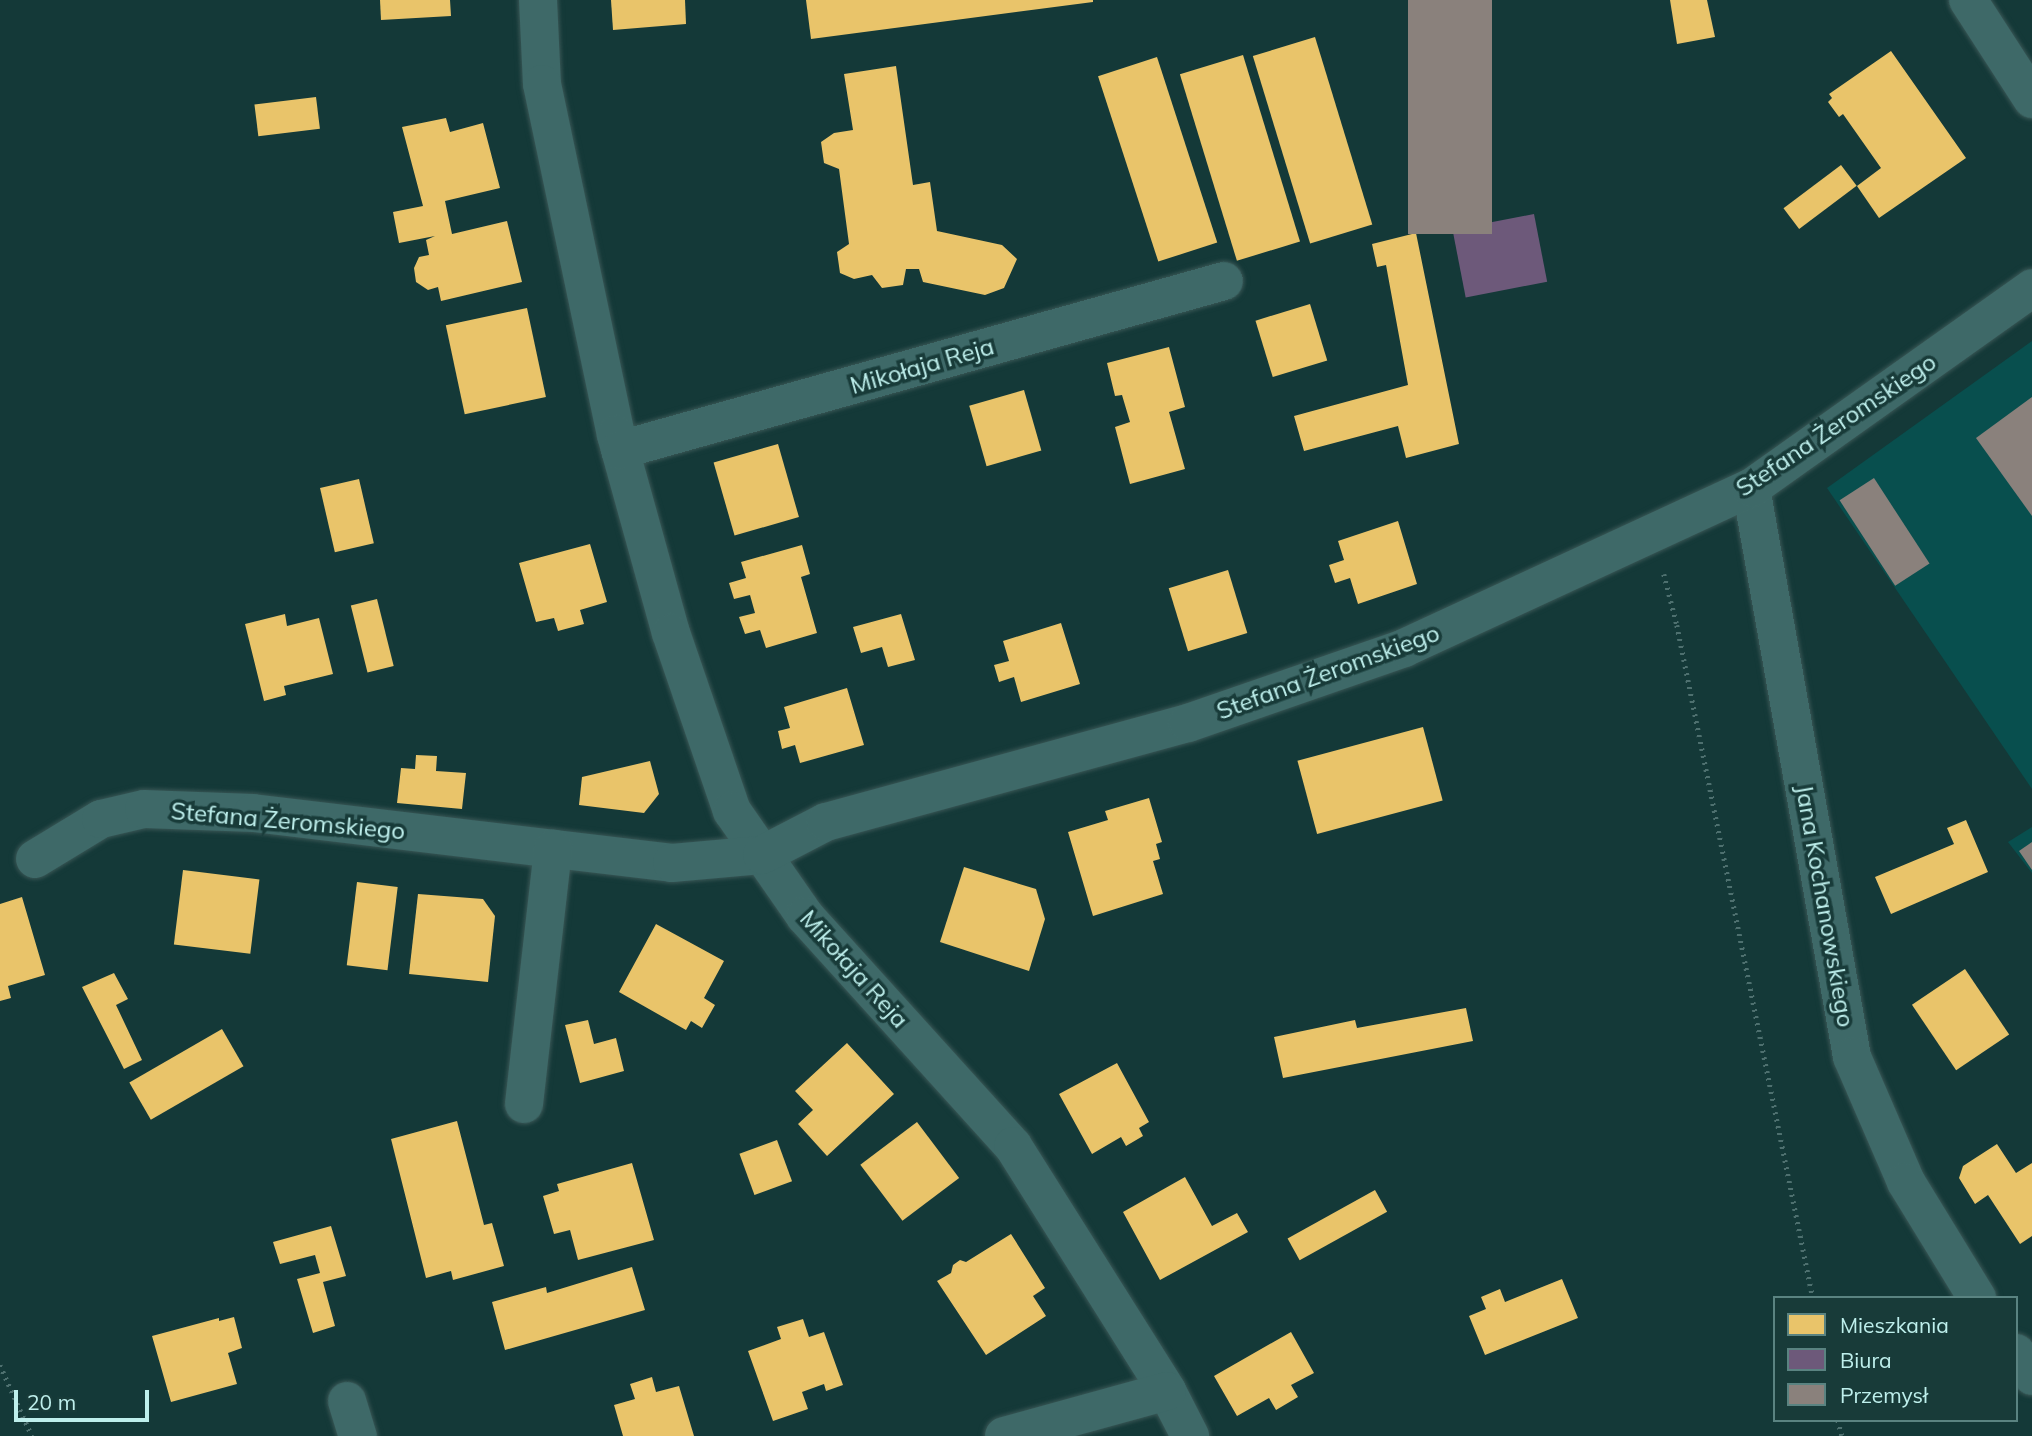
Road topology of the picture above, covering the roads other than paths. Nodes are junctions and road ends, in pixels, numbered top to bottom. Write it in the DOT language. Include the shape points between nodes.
graph roads {
  1 [pos="538,0"];
  2 [pos="1968,0"];
  3 [pos="2032,99"];
  4 [pos="1224,281"];
  5 [pos="2032,288"];
  6 [pos="620,450"];
  7 [pos="1751,488"];
  8 [pos="553,849"];
  9 [pos="762,855"];
  10 [pos="35,859"];
  11 [pos="524,1104"];
  12 [pos="1976,1296"];
  13 [pos="2018,1356"];
  14 [pos="2032,1376"];
  15 [pos="1167,1391"];
  16 [pos="1004,1436"];
  17 [pos="1190,1436"];
  1 -- 6 [label="street, Mikołaja Reja" via="542,84"];
  2 -- 3 [label="street"];
  4 -- 6 [label="street, Mikołaja Reja"];
  5 -- 7 [label="street, Stefana Żeromskiego"];
  6 -- 9 [label="street, Mikołaja Reja" via="671,633 732,811"];
  7 -- 9 [label="street, Stefana Żeromskiego" via="1404,648 1188,723 826,822"];
  7 -- 12 [label="street, Jana Kochanowskiego" via="1852,1057 1906,1182"];
  8 -- 9 [label="street, Stefana Żeromskiego" via="672,863"];
  8 -- 10 [label="street, Stefana Żeromskiego" via="253,813 144,809 101,819"];
  8 -- 11 [label="street"];
  9 -- 15 [label="street, Mikołaja Reja" via="805,916 1013,1146"];
  13 -- 14 [label="street"];
  15 -- 16 [label="street"];
  15 -- 17 [label="street, Mikołaja Reja"];
}
